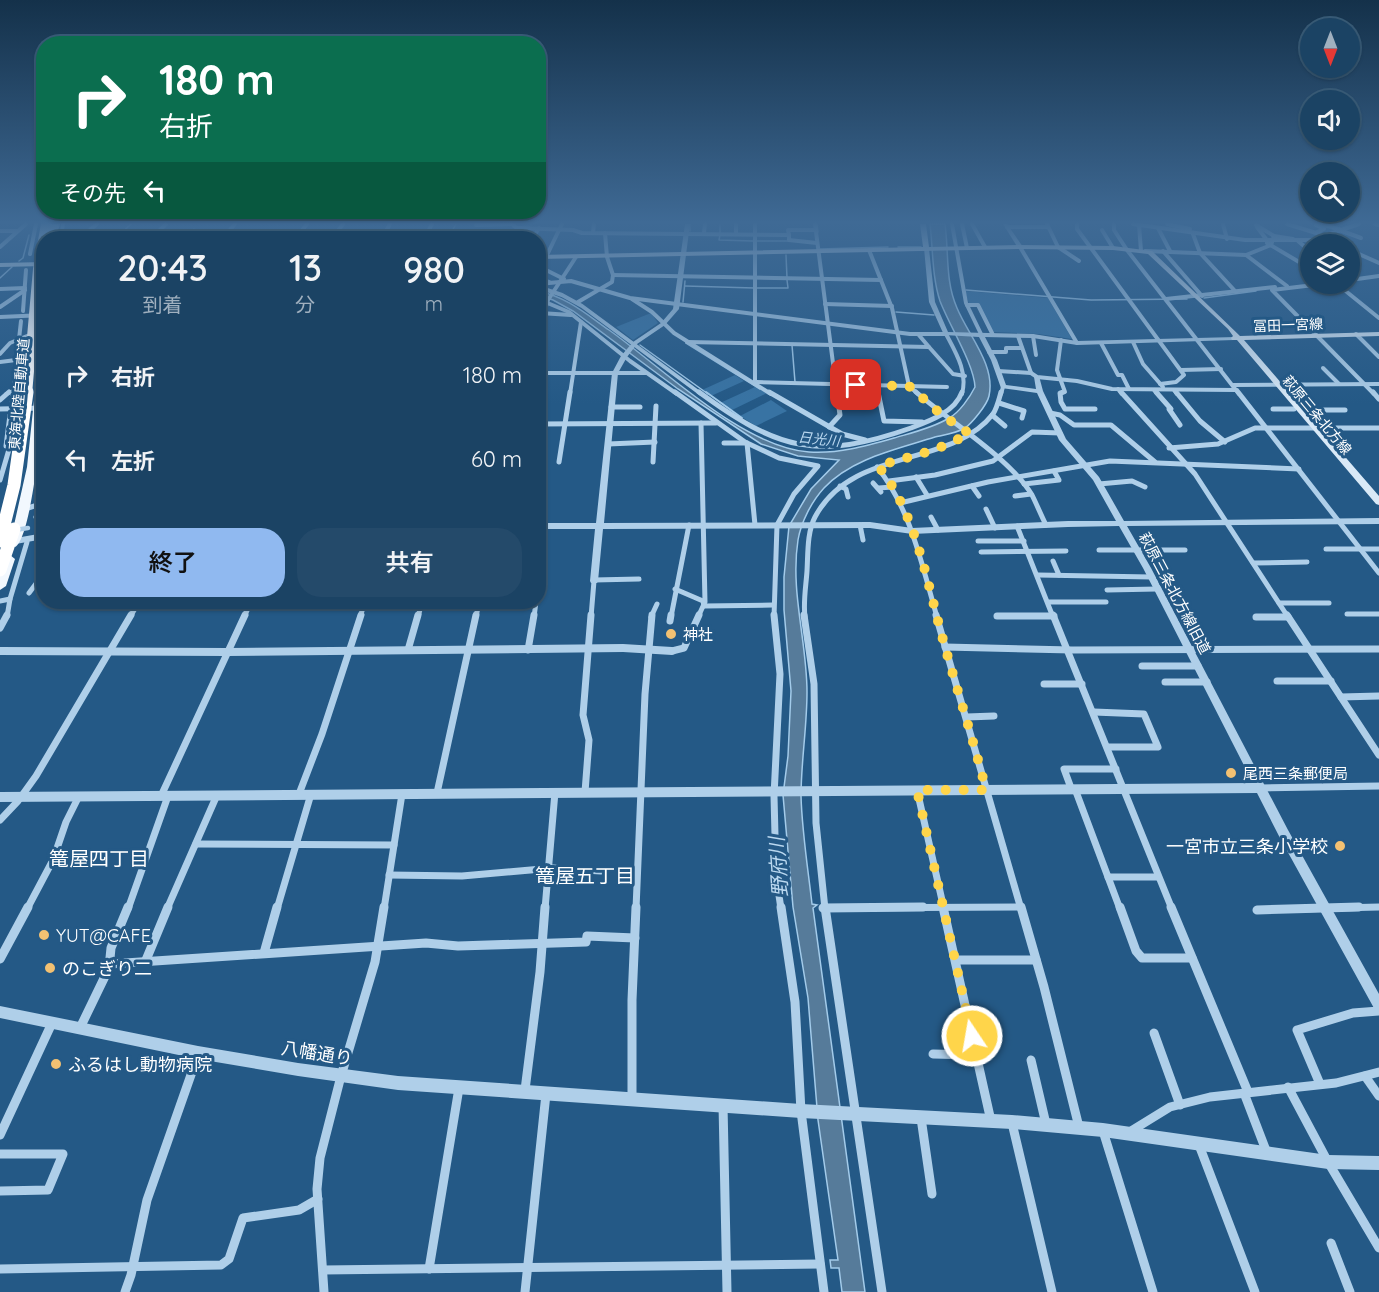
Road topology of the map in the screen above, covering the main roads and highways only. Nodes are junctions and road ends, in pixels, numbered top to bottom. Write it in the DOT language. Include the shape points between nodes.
graph roads {
  1 [pos="1182,284"];
  2 [pos="30,288"];
  3 [pos="36,291"];
  4 [pos="1379,333"];
  5 [pos="1237,338"];
  6 [pos="1313,429"];
  7 [pos="7,446"];
  8 [pos="36,451"];
  9 [pos="1379,502"];
  10 [pos="1379,510"];
  11 [pos="1,523"];
  12 [pos="0,542"];
  13 [pos="7,574"];
  14 [pos="0,586"];
  1 -- 5 [label="main road, 萩原三条北方線"];
  2 -- 7 [label="main road" via="16,407"];
  2 -- 13 [label="highway, 東海北陸自動車道, bridge" via="27,470"];
  3 -- 12 [label="highway, 東海北陸自動車道, bridge" via="20,453"];
  4 -- 5 [label="main road, 冨田一宮線"];
  5 -- 6 [label="main road, 萩原三条北方線"];
  6 -- 9 [label="main road, 萩原三条北方線"];
  6 -- 10 [label="main road, 萩原三条北方線"];
  7 -- 11 [label="main road, bridge" via="7,501"];
  8 -- 13 [label="main road" via="22,541"];
  13 -- 14 [label="main road"];
}
